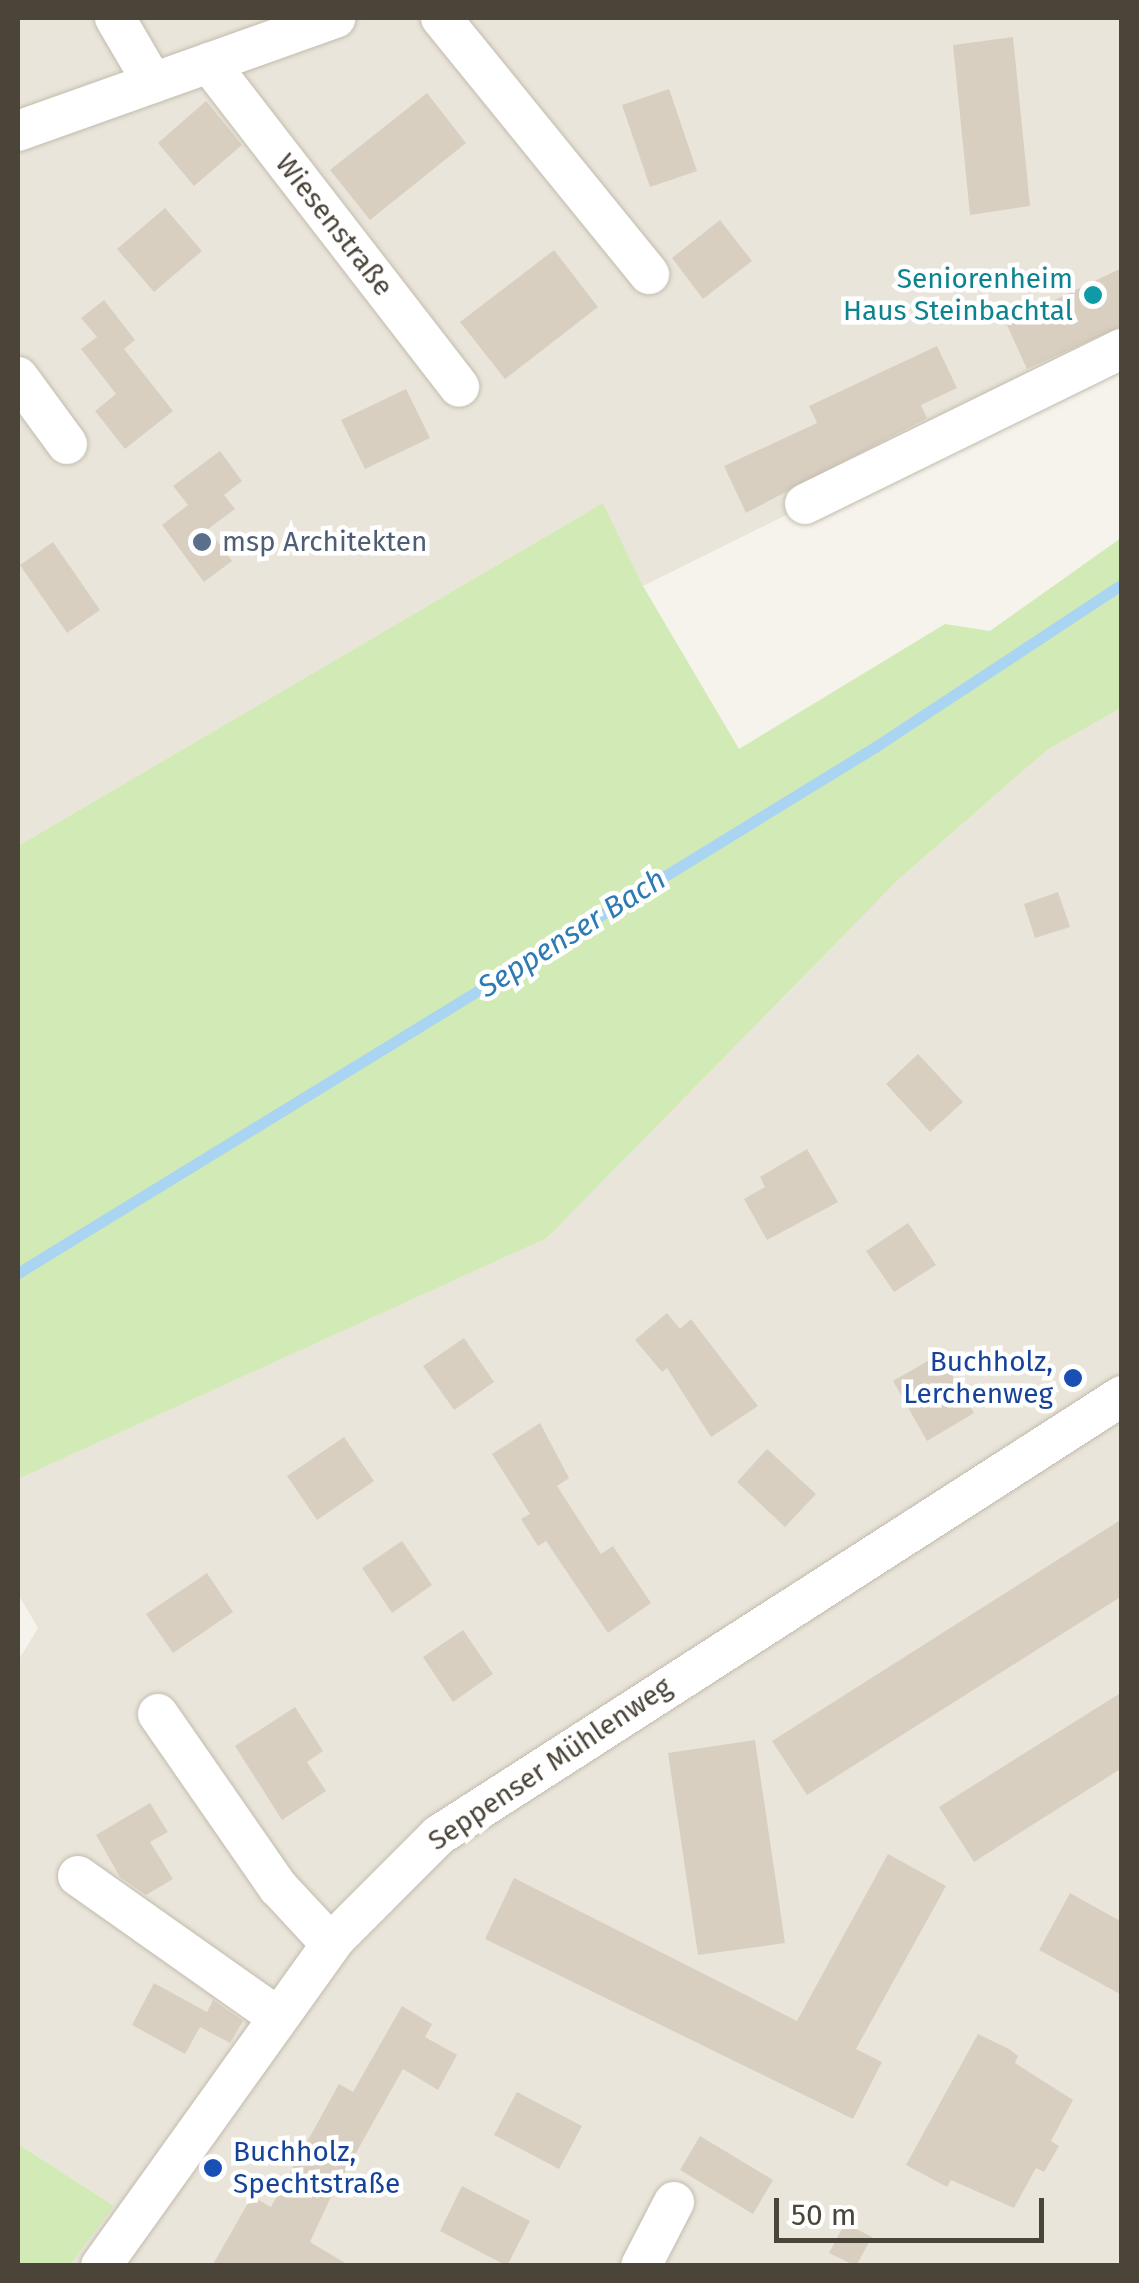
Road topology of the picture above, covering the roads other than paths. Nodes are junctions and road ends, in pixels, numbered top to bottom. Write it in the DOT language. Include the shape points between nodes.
graph roads {
  1 [pos="115,18"];
  2 [pos="335,18"];
  3 [pos="441,18"];
  4 [pos="209,62"];
  5 [pos="153,82"];
  6 [pos="18,131"];
  7 [pos="649,274"];
  8 [pos="1122,349"];
  9 [pos="18,377"];
  10 [pos="459,387"];
  11 [pos="67,444"];
  12 [pos="805,504"];
  13 [pos="1122,1396"];
  14 [pos="158,1714"];
  15 [pos="78,1876"];
  16 [pos="331,1944"];
  17 [pos="278,2017"];
  18 [pos="674,2202"];
  19 [pos="101,2266"];
  20 [pos="641,2266"];
  1 -- 5 [label="street"];
  2 -- 4 [label="street"];
  3 -- 7 [label="street"];
  4 -- 5 [label="street"];
  4 -- 10 [label="street, Wiesenstraße"];
  5 -- 6 [label="street"];
  8 -- 12 [label="street"];
  9 -- 11 [label="street"];
  13 -- 16 [label="street, Seppenser Mühlenweg" via="439,1835"];
  14 -- 16 [label="street" via="278,1887"];
  15 -- 17 [label="street"];
  16 -- 17 [label="street, Seppenser Mühlenweg"];
  17 -- 19 [label="street, Seppenser Mühlenweg"];
  18 -- 20 [label="street"];
}
